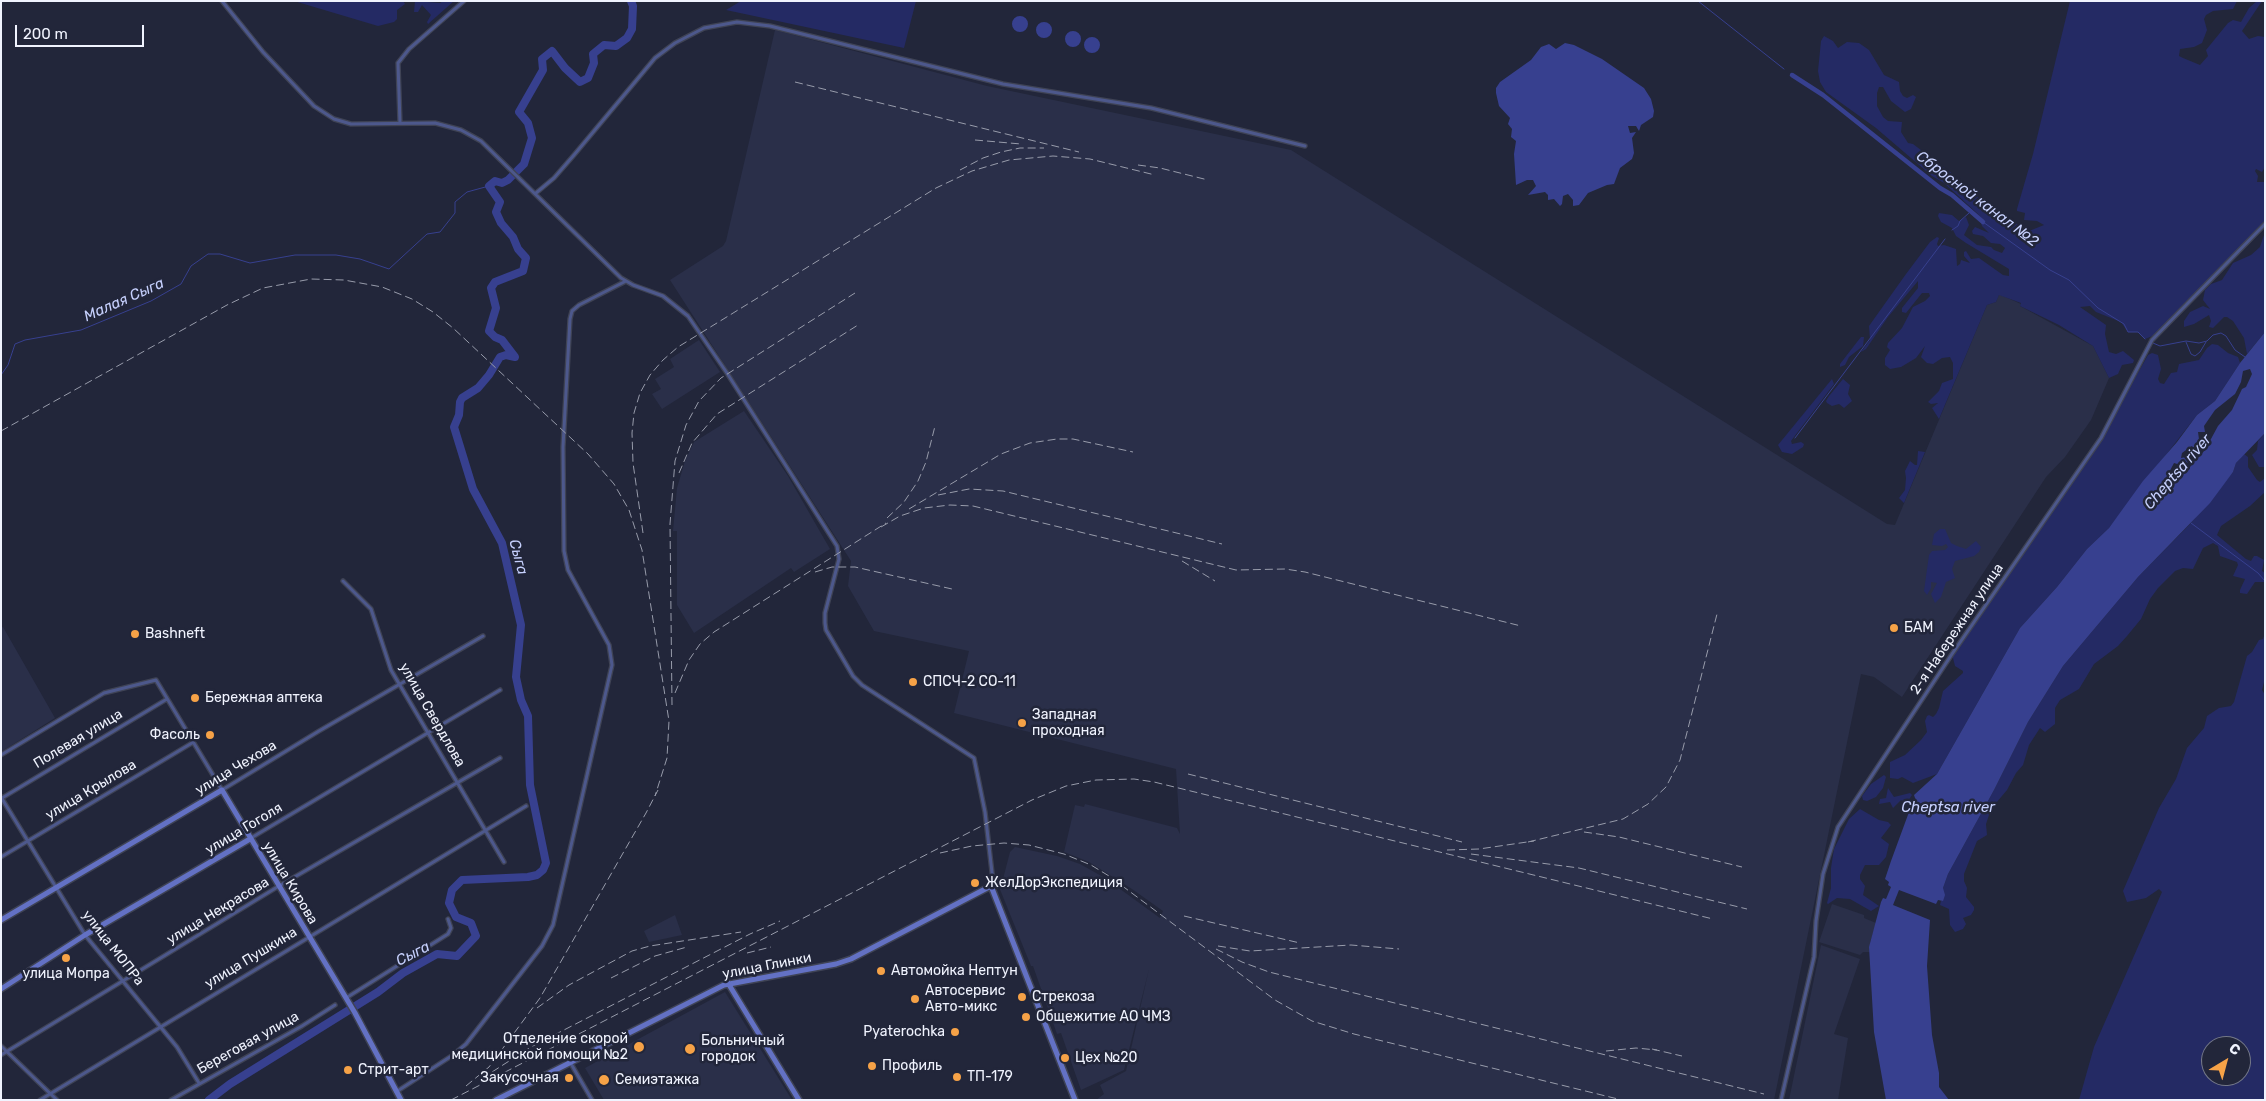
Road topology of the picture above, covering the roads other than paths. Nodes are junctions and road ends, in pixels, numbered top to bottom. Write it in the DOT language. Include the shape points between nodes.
graph roads {
  1 [pos="222,1"];
  2 [pos="464,1"];
  3 [pos="400,123"];
  4 [pos="1305,146"];
  5 [pos="536,193"];
  6 [pos="2265,224"];
  7 [pos="626,280"];
  8 [pos="343,580"];
  9 [pos="483,636"];
  10 [pos="400,686"];
  11 [pos="500,690"];
  12 [pos="167,699"];
  13 [pos="428,732"];
  14 [pos="192,743"];
  15 [pos="1,755"];
  16 [pos="500,758"];
  17 [pos="458,783"];
  18 [pos="222,790"];
  19 [pos="2,798"];
  20 [pos="526,806"];
  21 [pos="486,831"];
  22 [pos="250,839"];
  23 [pos="28,841"];
  24 [pos="1,857"];
  25 [pos="504,862"];
  26 [pos="279,886"];
  27 [pos="991,886"];
  28 [pos="56,887"];
  29 [pos="448,919"];
  30 [pos="1,920"];
  31 [pos="86,935"];
  32 [pos="309,936"];
  33 [pos="124,981"];
  34 [pos="728,983"];
  35 [pos="1,989"];
  36 [pos="346,998"];
  37 [pos="335,1005"];
  38 [pos="161,1026"];
  39 [pos="1,1046"];
  40 [pos="7,1052"];
  41 [pos="1,1055"];
  42 [pos="570,1062"];
  43 [pos="199,1083"];
  44 [pos="396,1092"];
  45 [pos="51,1093"];
  46 [pos="40,1100"];
  47 [pos="58,1100"];
  48 [pos="171,1100"];
  49 [pos="401,1100"];
  50 [pos="496,1100"];
  51 [pos="592,1100"];
  52 [pos="799,1100"];
  53 [pos="1076,1100"];
  54 [pos="1781,1100"];
  1 -- 3 [label="street" via="263,52 314,106 334,119 351,124"];
  2 -- 3 [label="street" via="409,49 398,63"];
  3 -- 5 [label="street" via="436,123 462,130 481,141"];
  4 -- 5 [label="street" via="1151,108 1003,84 770,26 737,22 704,28 675,43 656,58 554,178"];
  5 -- 7 [label="street"];
  6 -- 54 [label="street, 2-я Набережная улица" via="2152,340 2101,438 1838,827 1823,874 1814,957"];
  7 -- 27 [label="street" via="663,296 688,316 837,546 839,562 825,623 853,676 974,758 985,812"];
  7 -- 44 [label="street" via="579,305 572,311 570,319 563,447 564,551 568,570 609,645 612,665 553,925 542,946 466,1044"];
  8 -- 10 [label="street, улица Свердлова" via="371,609 391,670"];
  9 -- 10 [label="street, улица Чехова"];
  10 -- 13 [label="street, улица Свердлова"];
  10 -- 18 [label="street, улица Чехова"];
  11 -- 13 [label="street, улица Гоголя"];
  12 -- 14 [label="street, улица Кирова"];
  12 -- 15 [label="street, улица Кирова" via="156,680 104,693"];
  12 -- 19 [label="street, Полевая улица"];
  13 -- 17 [label="street, улица Свердлова"];
  13 -- 22 [label="street, улица Гоголя"];
  14 -- 18 [label="street, улица Кирова"];
  14 -- 23 [label="street, улица Крылова"];
  16 -- 17 [label="street, улица Некрасова"];
  17 -- 21 [label="street, улица Свердлова"];
  17 -- 26 [label="street, улица Некрасова"];
  18 -- 22 [label="street, улица Кирова"];
  18 -- 28 [label="street, улица Чехова"];
  19 -- 23 [label="street, улица МОПРа"];
  20 -- 21 [label="street, улица Пушкина"];
  21 -- 25 [label="street, улица Свердлова"];
  21 -- 32 [label="street, улица Пушкина"];
  22 -- 26 [label="street, улица Кирова"];
  22 -- 31 [label="street, улица Гоголя"];
  23 -- 24 [label="street, улица Крылова"];
  23 -- 28 [label="street, улица МОПРа"];
  26 -- 32 [label="street, улица Кирова"];
  26 -- 33 [label="street, улица Некрасова"];
  27 -- 34 [label="street, улица Глинки" via="851,959"];
  27 -- 53 [label="street"];
  28 -- 30 [label="street, улица Чехова"];
  28 -- 31 [label="street, улица МОПРа"];
  29 -- 36 [label="street" via="451,928 448,934"];
  31 -- 33 [label="street, улица МОПРа"];
  31 -- 35 [label="street, улица Гоголя"];
  32 -- 36 [label="street, улица Кирова"];
  32 -- 38 [label="street, улица Пушкина"];
  33 -- 38 [label="street, улица МОПРа"];
  33 -- 40 [label="street, улица Некрасова"];
  34 -- 42 [label="street, улица Глинки"];
  34 -- 52 [label="street"];
  36 -- 44 [label="street, улица Кирова"];
  37 -- 43 [label="street, Береговая улица"];
  38 -- 43 [label="street, улица МОПРа"];
  38 -- 45 [label="street, улица Пушкина"];
  39 -- 40 [label="street"];
  40 -- 41 [label="street, улица Некрасова"];
  40 -- 45 [label="street"];
  42 -- 50 [label="street, улица Глинки"];
  42 -- 51 [label="street"];
  43 -- 48 [label="street, Береговая улица"];
  44 -- 49 [label="street, улица Кирова"];
  45 -- 46 [label="street, улица Пушкина"];
  45 -- 47 [label="street"];
}
